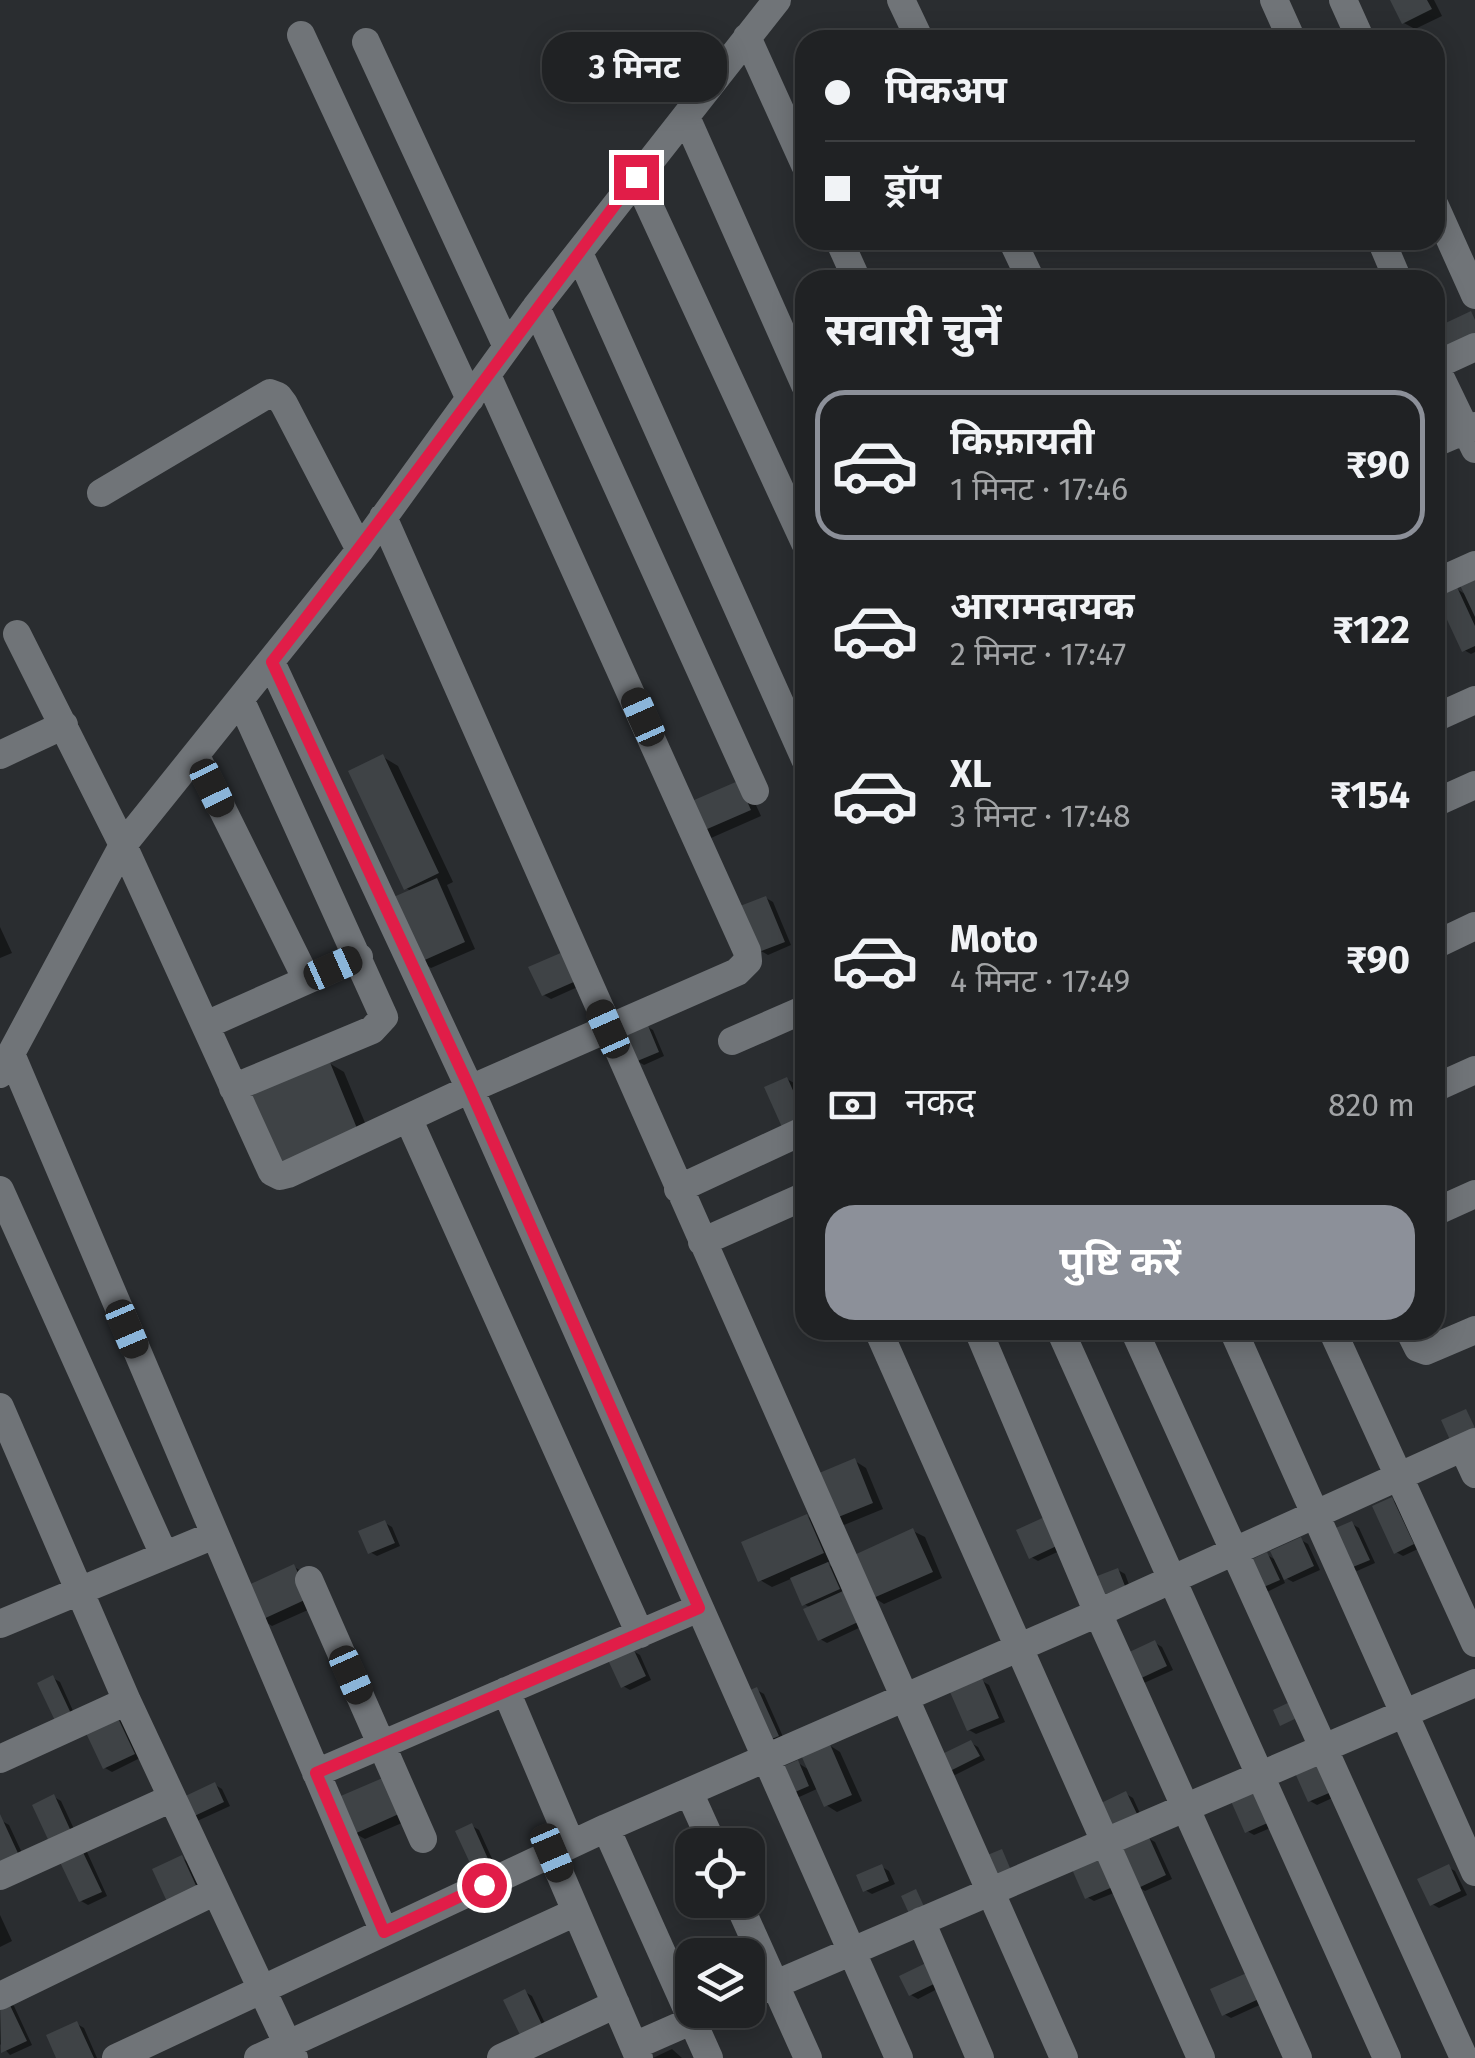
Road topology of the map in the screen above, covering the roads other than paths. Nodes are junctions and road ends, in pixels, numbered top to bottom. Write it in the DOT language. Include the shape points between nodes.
graph roads {
  1 [pos="777,0"];
  2 [pos="901,0"];
  3 [pos="1274,0"];
  4 [pos="1343,0"];
  5 [pos="915,30"];
  6 [pos="1288,30"];
  7 [pos="1356,30"];
  8 [pos="301,35"];
  9 [pos="746,38"];
  10 [pos="366,42"];
  11 [pos="686,117"];
  12 [pos="795,144"];
  13 [pos="636,177"];
  14 [pos="1445,228"];
  15 [pos="579,253"];
  16 [pos="1475,295"];
  17 [pos="536,307"];
  18 [pos="507,347"];
  19 [pos="1475,347"];
  20 [pos="1445,360"];
  21 [pos="795,362"];
  22 [pos="487,375"];
  23 [pos="1445,384"];
  24 [pos="470,399"];
  25 [pos="1472,435"];
  26 [pos="1445,441"];
  27 [pos="100,493"];
  28 [pos="383,518"];
  29 [pos="795,521"];
  30 [pos="360,550"];
  31 [pos="1475,566"];
  32 [pos="1445,579"];
  33 [pos="17,634"];
  34 [pos="272,662"];
  35 [pos="1475,700"];
  36 [pos="241,701"];
  37 [pos="1445,714"];
  38 [pos="64,725"];
  39 [pos="795,737"];
  40 [pos="0,755"];
  41 [pos="196,756"];
  42 [pos="1475,785"];
  43 [pos="755,790"];
  44 [pos="1445,798"];
  45 [pos="123,845"];
  46 [pos="1475,926"];
  47 [pos="1445,941"];
  48 [pos="359,957"];
  49 [pos="307,980"];
  50 [pos="795,1014"];
  51 [pos="206,1025"];
  52 [pos="608,1029"];
  53 [pos="732,1041"];
  54 [pos="5,1064"];
  55 [pos="1475,1070"];
  56 [pos="1445,1084"];
  57 [pos="234,1088"];
  58 [pos="470,1089"];
  59 [pos="408,1118"];
  60 [pos="795,1135"];
  61 [pos="678,1189"];
  62 [pos="0,1190"];
  63 [pos="1475,1194"];
  64 [pos="795,1200"];
  65 [pos="1445,1208"];
  66 [pos="702,1242"];
  67 [pos="1475,1330"];
  68 [pos="882,1340"];
  69 [pos="982,1340"];
  70 [pos="1064,1340"];
  71 [pos="1139,1340"];
  72 [pos="1238,1340"];
  73 [pos="1337,1340"];
  74 [pos="1414,1340"];
  75 [pos="0,1407"];
  76 [pos="1469,1445"];
  77 [pos="1475,1474"];
  78 [pos="1400,1477"];
  79 [pos="1316,1514"];
  80 [pos="214,1534"];
  81 [pos="1234,1552"];
  82 [pos="164,1554"];
  83 [pos="309,1580"];
  84 [pos="1172,1580"];
  85 [pos="78,1589"];
  86 [pos="699,1608"];
  87 [pos="1098,1614"];
  88 [pos="0,1624"];
  89 [pos="640,1634"];
  90 [pos="1475,1643"];
  91 [pos="1018,1647"];
  92 [pos="1475,1682"];
  93 [pos="506,1691"];
  94 [pos="902,1698"];
  95 [pos="127,1701"];
  96 [pos="1404,1714"];
  97 [pos="382,1744"];
  98 [pos="1324,1749"];
  99 [pos="0,1759"];
  100 [pos="767,1760"];
  101 [pos="316,1773"];
  102 [pos="1260,1776"];
  103 [pos="689,1792"];
  104 [pos="172,1798"];
  105 [pos="1186,1808"];
  106 [pos="606,1828"];
  107 [pos="705,1828"];
  108 [pos="423,1839"];
  109 [pos="1106,1843"];
  110 [pos="561,1848"];
  111 [pos="1475,1872"];
  112 [pos="0,1876"];
  113 [pos="216,1891"];
  114 [pos="988,1893"];
  115 [pos="576,1912"];
  116 [pos="745,1918"];
  117 [pos="921,1921"];
  118 [pos="384,1932"];
  119 [pos="850,1949"];
  120 [pos="675,1960"];
  121 [pos="774,1984"];
  122 [pos="765,1988"];
  123 [pos="262,1991"];
  124 [pos="0,1996"];
  125 [pos="616,2004"];
  126 [pos="680,2028"];
  127 [pos="706,2028"];
  128 [pos="291,2051"];
  129 [pos="637,2052"];
  130 [pos="116,2058"];
  131 [pos="258,2058"];
  132 [pos="501,2058"];
  133 [pos="709,2058"];
  134 [pos="808,2058"];
  135 [pos="900,2058"];
  136 [pos="980,2058"];
  137 [pos="1064,2058"];
  138 [pos="1201,2058"];
  139 [pos="1298,2058"];
  140 [pos="1387,2058"];
  141 [pos="1464,2058"];
  1 -- 9 [label="street"];
  2 -- 5 [label="street"];
  3 -- 6 [label="street"];
  4 -- 7 [label="street"];
  8 -- 24 [label="street"];
  9 -- 11 [label="street"];
  9 -- 12 [label="street"];
  10 -- 18 [label="street"];
  11 -- 13 [label="street"];
  11 -- 21 [label="street"];
  13 -- 15 [label="street"];
  13 -- 29 [label="street"];
  14 -- 16 [label="street"];
  15 -- 17 [label="street"];
  15 -- 39 [label="street"];
  17 -- 18 [label="street"];
  17 -- 43 [label="street"];
  18 -- 22 [label="street"];
  19 -- 20 [label="street"];
  22 -- 24 [label="street"];
  22 -- 52 [label="street" via="747,951 738,972"];
  23 -- 25 [label="street"];
  24 -- 28 [label="street"];
  25 -- 26 [label="street"];
  27 -- 30 [label="street" via="270,393 284,404"];
  28 -- 30 [label="street"];
  28 -- 52 [label="street"];
  30 -- 34 [label="street"];
  31 -- 32 [label="street"];
  33 -- 38 [label="street"];
  34 -- 36 [label="street"];
  34 -- 58 [label="street"];
  35 -- 37 [label="street"];
  36 -- 41 [label="street"];
  36 -- 48 [label="street"];
  38 -- 40 [label="street"];
  38 -- 45 [label="street"];
  41 -- 45 [label="street"];
  41 -- 49 [label="street"];
  42 -- 44 [label="street"];
  45 -- 51 [label="street"];
  45 -- 54 [label="street"];
  46 -- 47 [label="street"];
  48 -- 49 [label="street"];
  48 -- 57 [label="street" via="382,1008 381,1023"];
  49 -- 51 [label="street"];
  50 -- 53 [label="street"];
  51 -- 57 [label="street"];
  52 -- 58 [label="street"];
  52 -- 61 [label="street"];
  54 -- 80 [label="street"];
  55 -- 56 [label="street"];
  57 -- 59 [label="street" via="266,1162 280,1176"];
  58 -- 59 [label="street"];
  58 -- 86 [label="street"];
  59 -- 89 [label="street"];
  60 -- 61 [label="street"];
  61 -- 66 [label="street"];
  62 -- 82 [label="street"];
  63 -- 65 [label="street"];
  64 -- 66 [label="street"];
  66 -- 94 [label="street"];
  67 -- 74 [label="street" via="1426,1350"];
  68 -- 91 [label="street"];
  69 -- 87 [label="street"];
  70 -- 84 [label="street"];
  71 -- 81 [label="street"];
  72 -- 79 [label="street"];
  73 -- 78 [label="street"];
  75 -- 85 [label="street"];
  76 -- 77 [label="street"];
  76 -- 78 [label="street"];
  78 -- 79 [label="street"];
  78 -- 90 [label="street"];
  79 -- 81 [label="street"];
  79 -- 96 [label="street"];
  80 -- 82 [label="street"];
  80 -- 101 [label="street"];
  81 -- 84 [label="street"];
  81 -- 98 [label="street"];
  82 -- 85 [label="street"];
  83 -- 97 [label="street"];
  84 -- 87 [label="street"];
  84 -- 102 [label="street"];
  85 -- 88 [label="street"];
  85 -- 95 [label="street"];
  86 -- 89 [label="street"];
  86 -- 100 [label="street"];
  87 -- 91 [label="street"];
  87 -- 105 [label="street"];
  89 -- 93 [label="street"];
  91 -- 94 [label="street"];
  91 -- 109 [label="street"];
  92 -- 96 [label="street"];
  93 -- 97 [label="street"];
  93 -- 110 [label="street"];
  94 -- 100 [label="street"];
  94 -- 114 [label="street"];
  95 -- 99 [label="street"];
  95 -- 104 [label="street"];
  96 -- 98 [label="street"];
  96 -- 111 [label="street"];
  97 -- 101 [label="street"];
  97 -- 108 [label="street"];
  98 -- 102 [label="street"];
  98 -- 141 [label="street"];
  100 -- 103 [label="street"];
  100 -- 119 [label="street"];
  101 -- 118 [label="street"];
  102 -- 105 [label="street"];
  102 -- 140 [label="street"];
  103 -- 106 [label="street"];
  103 -- 107 [label="street"];
  104 -- 112 [label="street"];
  104 -- 113 [label="street"];
  105 -- 109 [label="street"];
  105 -- 139 [label="street"];
  106 -- 110 [label="street"];
  106 -- 120 [label="street"];
  109 -- 114 [label="street"];
  109 -- 138 [label="street"];
  110 -- 115 [label="street"];
  110 -- 118 [label="street"];
  113 -- 123 [label="street"];
  113 -- 124 [label="street"];
  114 -- 117 [label="street"];
  114 -- 137 [label="street"];
  115 -- 125 [label="street"];
  115 -- 128 [label="street"];
  116 -- 121 [label="street"];
  117 -- 119 [label="street"];
  117 -- 136 [label="street"];
  118 -- 123 [label="street"];
  119 -- 121 [label="street"];
  119 -- 135 [label="street"];
  121 -- 122 [label="street"];
  121 -- 134 [label="street"];
  123 -- 128 [label="street"];
  123 -- 130 [label="street"];
  125 -- 129 [label="street"];
  125 -- 132 [label="street"];
  126 -- 129 [label="street"];
  127 -- 133 [label="street"];
  128 -- 131 [label="street"];
}
